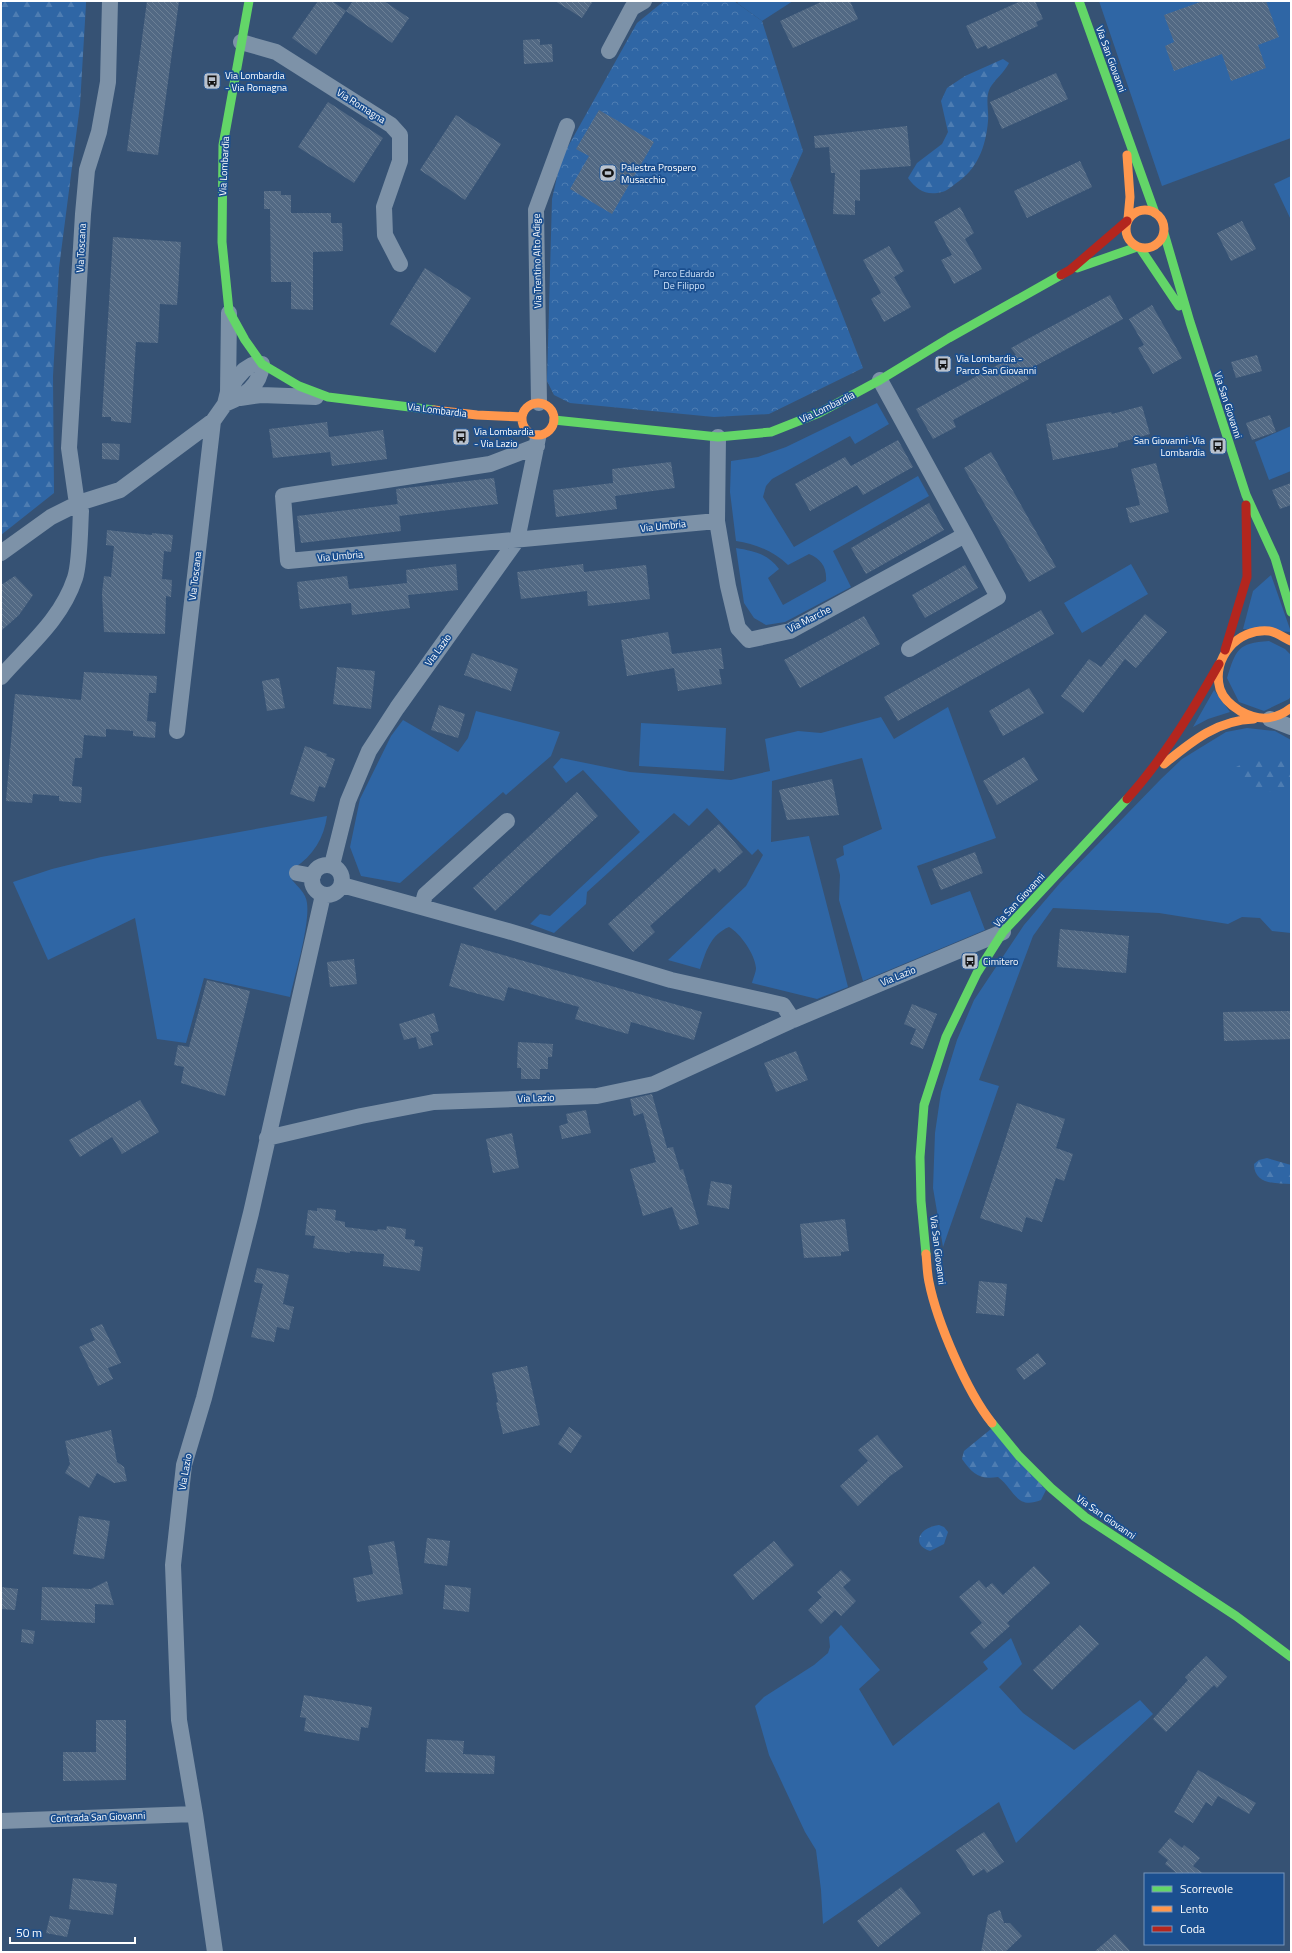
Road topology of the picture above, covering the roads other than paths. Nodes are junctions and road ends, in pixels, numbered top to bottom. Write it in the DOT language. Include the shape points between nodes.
graph roads {
  1 [pos="110,1"];
  2 [pos="249,1"];
  3 [pos="255,1"];
  4 [pos="644,1"];
  5 [pos="1079,1"];
  6 [pos="246,22"];
  7 [pos="242,42"];
  8 [pos="608,51"];
  9 [pos="1122,124"];
  10 [pos="567,126"];
  11 [pos="1155,213"];
  12 [pos="1127,220"];
  13 [pos="1164,233"];
  14 [pos="1138,247"];
  15 [pos="400,264"];
  16 [pos="1070,270"];
  17 [pos="229,311"];
  18 [pos="1190,322"];
  19 [pos="262,364"];
  20 [pos="880,380"];
  21 [pos="328,397"];
  22 [pos="230,398"];
  23 [pos="539,403"];
  24 [pos="522,417"];
  25 [pos="554,420"];
  26 [pos="212,421"];
  27 [pos="718,437"];
  28 [pos="538,440"];
  29 [pos="1246,495"];
  30 [pos="78,504"];
  31 [pos="717,520"];
  32 [pos="965,535"];
  33 [pos="517,540"];
  34 [pos="1,553"];
  35 [pos="1253,583"];
  36 [pos="1243,591"];
  37 [pos="1291,612"];
  38 [pos="1291,641"];
  39 [pos="909,649"];
  40 [pos="1225,650"];
  41 [pos="1219,664"];
  42 [pos="1,677"];
  43 [pos="1291,708"];
  44 [pos="1254,718"];
  45 [pos="1270,719"];
  46 [pos="1291,728"];
  47 [pos="177,731"];
  48 [pos="1143,781"];
  49 [pos="507,821"];
  50 [pos="332,865"];
  51 [pos="342,885"];
  52 [pos="323,895"];
  53 [pos="422,906"];
  54 [pos="1003,932"];
  55 [pos="793,1020"];
  56 [pos="267,1138"];
  57 [pos="1291,1657"];
  58 [pos="196,1814"];
  59 [pos="1,1821"];
  60 [pos="214,1952"];
  1 -- 30 [label="street, Via Toscana" via="108,82 100,132 87,170 83,214 69,448"];
  2 -- 6 [label="main road, Via Lombardia"];
  3 -- 6 [label="main road, Via Lombardia"];
  4 -- 8 [label="street" via="632,8"];
  5 -- 9 [label="main road, Via San Giovanni"];
  6 -- 7 [label="main road, Via Lombardia"];
  7 -- 15 [label="street, Via Romagna" via="276,52 391,125 400,135 400,161 384,207 385,235"];
  7 -- 17 [label="main road, Via Lombardia" via="223,145 222,242"];
  9 -- 11 [label="main road, Via San Giovanni" via="1140,166"];
  9 -- 12 [label="main road, Via San Giovanni" via="1129,170 1130,197"];
  10 -- 23 [label="street, Via Trentino Alto Adige" via="536,210"];
  11 -- 12 [label="main road" via="1143,210 1132,214"];
  11 -- 13 [label="main road" via="1162,220"];
  12 -- 14 [label="main road" via="1126,236"];
  12 -- 16 [label="main road, Via Lombardia"];
  13 -- 14 [label="main road" via="1157,244 1146,248"];
  13 -- 18 [label="main road, Via San Giovanni"];
  14 -- 16 [label="main road, Via Lombardia"];
  14 -- 18 [label="main road, Via San Giovanni"];
  16 -- 20 [label="main road, Via Lombardia"];
  17 -- 19 [label="main road, Via Lombardia"];
  17 -- 22 [label="street, Via Lombardia"];
  18 -- 29 [label="main road, Via San Giovanni"];
  19 -- 21 [label="main road, Via Lombardia" via="299,386"];
  19 -- 22 [label="street" via="252,365 244,370"];
  20 -- 27 [label="main road, Via Lombardia" via="819,413 771,432"];
  20 -- 32 [label="street"];
  21 -- 22 [label="street, Via Lombardia" via="262,395"];
  21 -- 24 [label="main road, Via Lombardia" via="477,415"];
  22 -- 26 [label="street"];
  23 -- 24 [label="main road" via="528,406"];
  23 -- 25 [label="main road" via="550,408"];
  24 -- 28 [label="main road" via="526,429"];
  25 -- 27 [label="main road, Via Lombardia"];
  25 -- 28 [label="main road" via="549,430"];
  26 -- 30 [label="street" via="120,490"];
  26 -- 47 [label="street, Via Toscana"];
  27 -- 31 [label="street, Via Marche"];
  28 -- 33 [label="street, Via Lazio"];
  28 -- 33 [label="street, Via Umbria" via="490,464 283,496 288,561"];
  29 -- 36 [label="main road, Via San Giovanni" via="1247,577"];
  29 -- 37 [label="main road, Via San Giovanni"];
  30 -- 34 [label="street" via="51,517"];
  30 -- 42 [label="street, Via Toscana" via="75,577 65,600 55,618"];
  31 -- 32 [label="street, Via Marche" via="738,628 749,640 790,631"];
  31 -- 33 [label="street, Via Umbria"];
  32 -- 39 [label="street" via="998,597"];
  33 -- 50 [label="street, Via Lazio" via="396,708 369,751 348,802"];
  35 -- 36 [label="main road"];
  36 -- 40 [label="main road, Via San Giovanni"];
  38 -- 40 [label="main road" via="1282,634 1267,630 1251,632 1236,639"];
  40 -- 41 [label="main road, Via San Giovanni"];
  41 -- 44 [label="main road" via="1218,678 1229,704 1241,714"];
  41 -- 48 [label="main road, Via San Giovanni" via="1190,714"];
  43 -- 45 [label="main road"];
  44 -- 45 [label="main road"];
  44 -- 48 [label="main road, Via San Giovanni" via="1242,718 1207,731"];
  45 -- 46 [label="street"];
  48 -- 54 [label="main road, Via San Giovanni"];
  49 -- 53 [label="street" via="425,895"];
  50 -- 51 [label="street" via="342,875"];
  50 -- 52 [label="street" via="305,874 318,893"];
  51 -- 52 [label="street" via="336,893"];
  51 -- 53 [label="street"];
  52 -- 56 [label="street, Via Lazio"];
  53 -- 55 [label="street" via="671,980 783,1005"];
  54 -- 55 [label="street, Via Lazio"];
  54 -- 57 [label="main road, Via San Giovanni" via="978,973 946,1037 924,1105 920,1157 924,1237 929,1282 944,1331 964,1376 989,1419 1019,1456 1051,1488 1085,1517 1236,1616"];
  55 -- 56 [label="street, Via Lazio" via="654,1084 597,1096 434,1102"];
  56 -- 58 [label="street, Via Lazio" via="204,1398 184,1465 174,1557 178,1720"];
  58 -- 59 [label="street, Contrada San Giovanni"];
  58 -- 60 [label="street, Via Lazio"];
}
